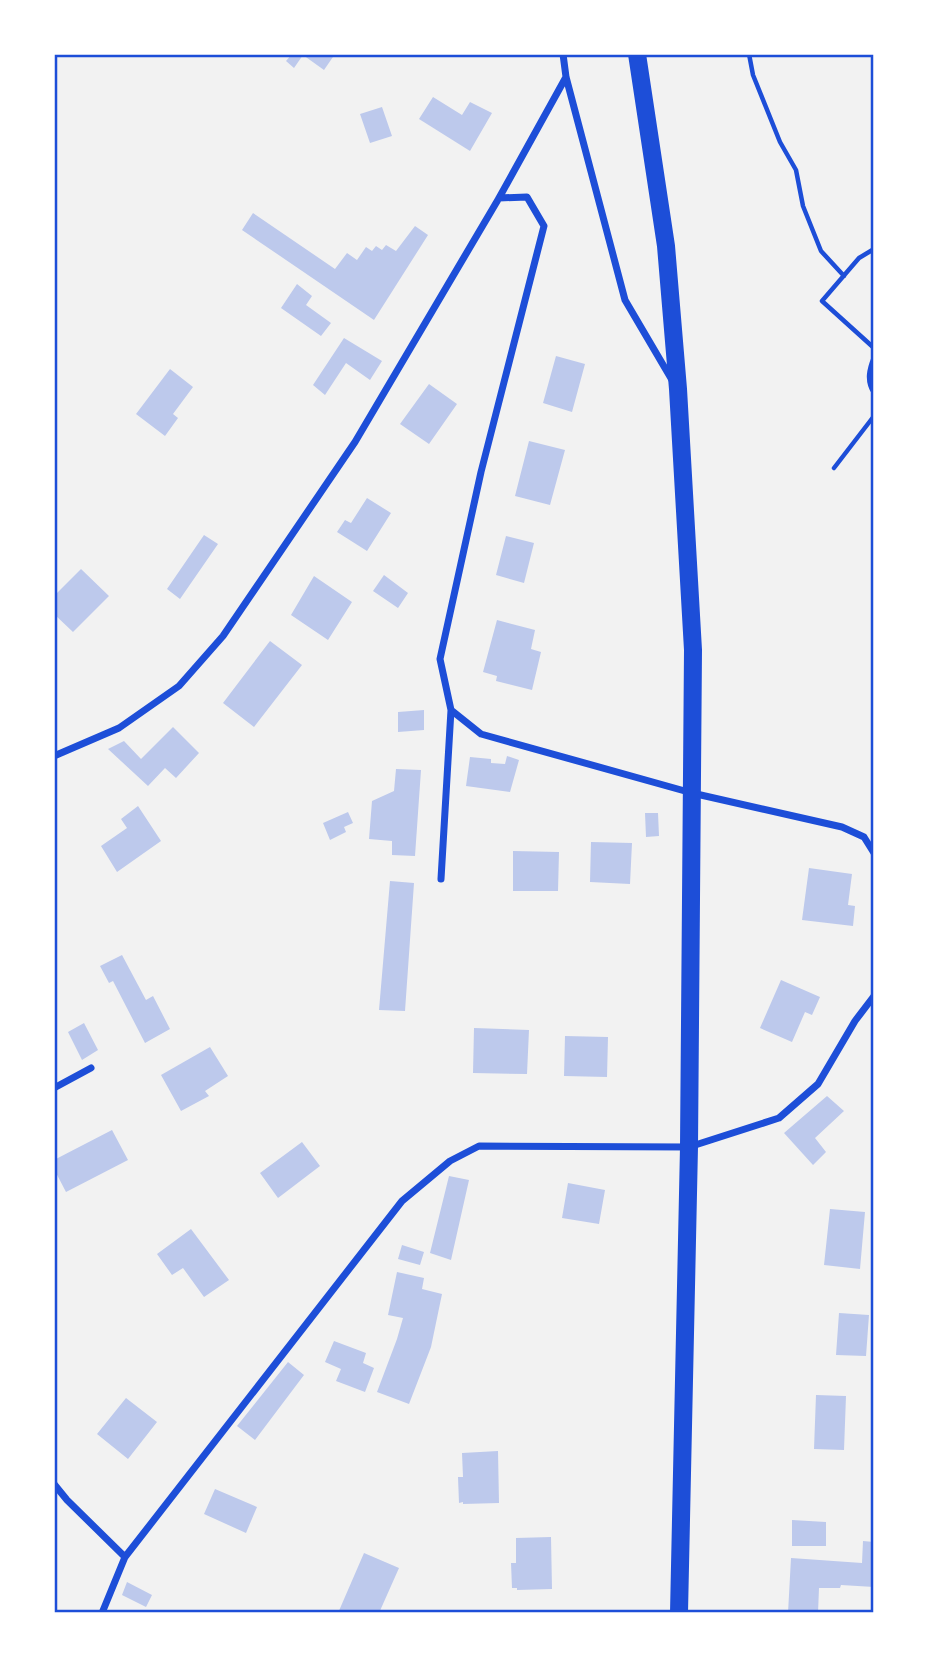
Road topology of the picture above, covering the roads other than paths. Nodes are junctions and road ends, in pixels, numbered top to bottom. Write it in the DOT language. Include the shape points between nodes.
graph roads {
  1 [pos="563,54"];
  2 [pos="637,54"];
  3 [pos="566,77"];
  4 [pos="499,198"];
  5 [pos="678,389"];
  6 [pos="451,710"];
  7 [pos="54,755"];
  8 [pos="692,793"];
  9 [pos="874,853"];
  10 [pos="441,879"];
  11 [pos="874,996"];
  12 [pos="91,1068"];
  13 [pos="54,1088"];
  14 [pos="689,1147"];
  15 [pos="54,1484"];
  16 [pos="125,1557"];
  17 [pos="102,1613"];
  18 [pos="679,1613"];
  1 -- 3 [label="street"];
  2 -- 5 [label="main road" via="666,246"];
  3 -- 4 [label="street"];
  3 -- 5 [label="street" via="625,300"];
  4 -- 6 [label="street" via="527,197 544,226 481,472 440,659"];
  4 -- 7 [label="street" via="355,442 223,636 179,685 119,728"];
  5 -- 8 [label="main road" via="693,650"];
  6 -- 8 [label="street" via="481,734"];
  6 -- 10 [label="street"];
  8 -- 9 [label="street" via="842,827 864,837"];
  8 -- 14 [label="main road"];
  11 -- 14 [label="street" via="818,1084 779,1118"];
  12 -- 13 [label="street"];
  14 -- 16 [label="street" via="479,1146 450,1161 402,1201"];
  14 -- 18 [label="main road"];
  15 -- 16 [label="street"];
  16 -- 17 [label="street"];
}
